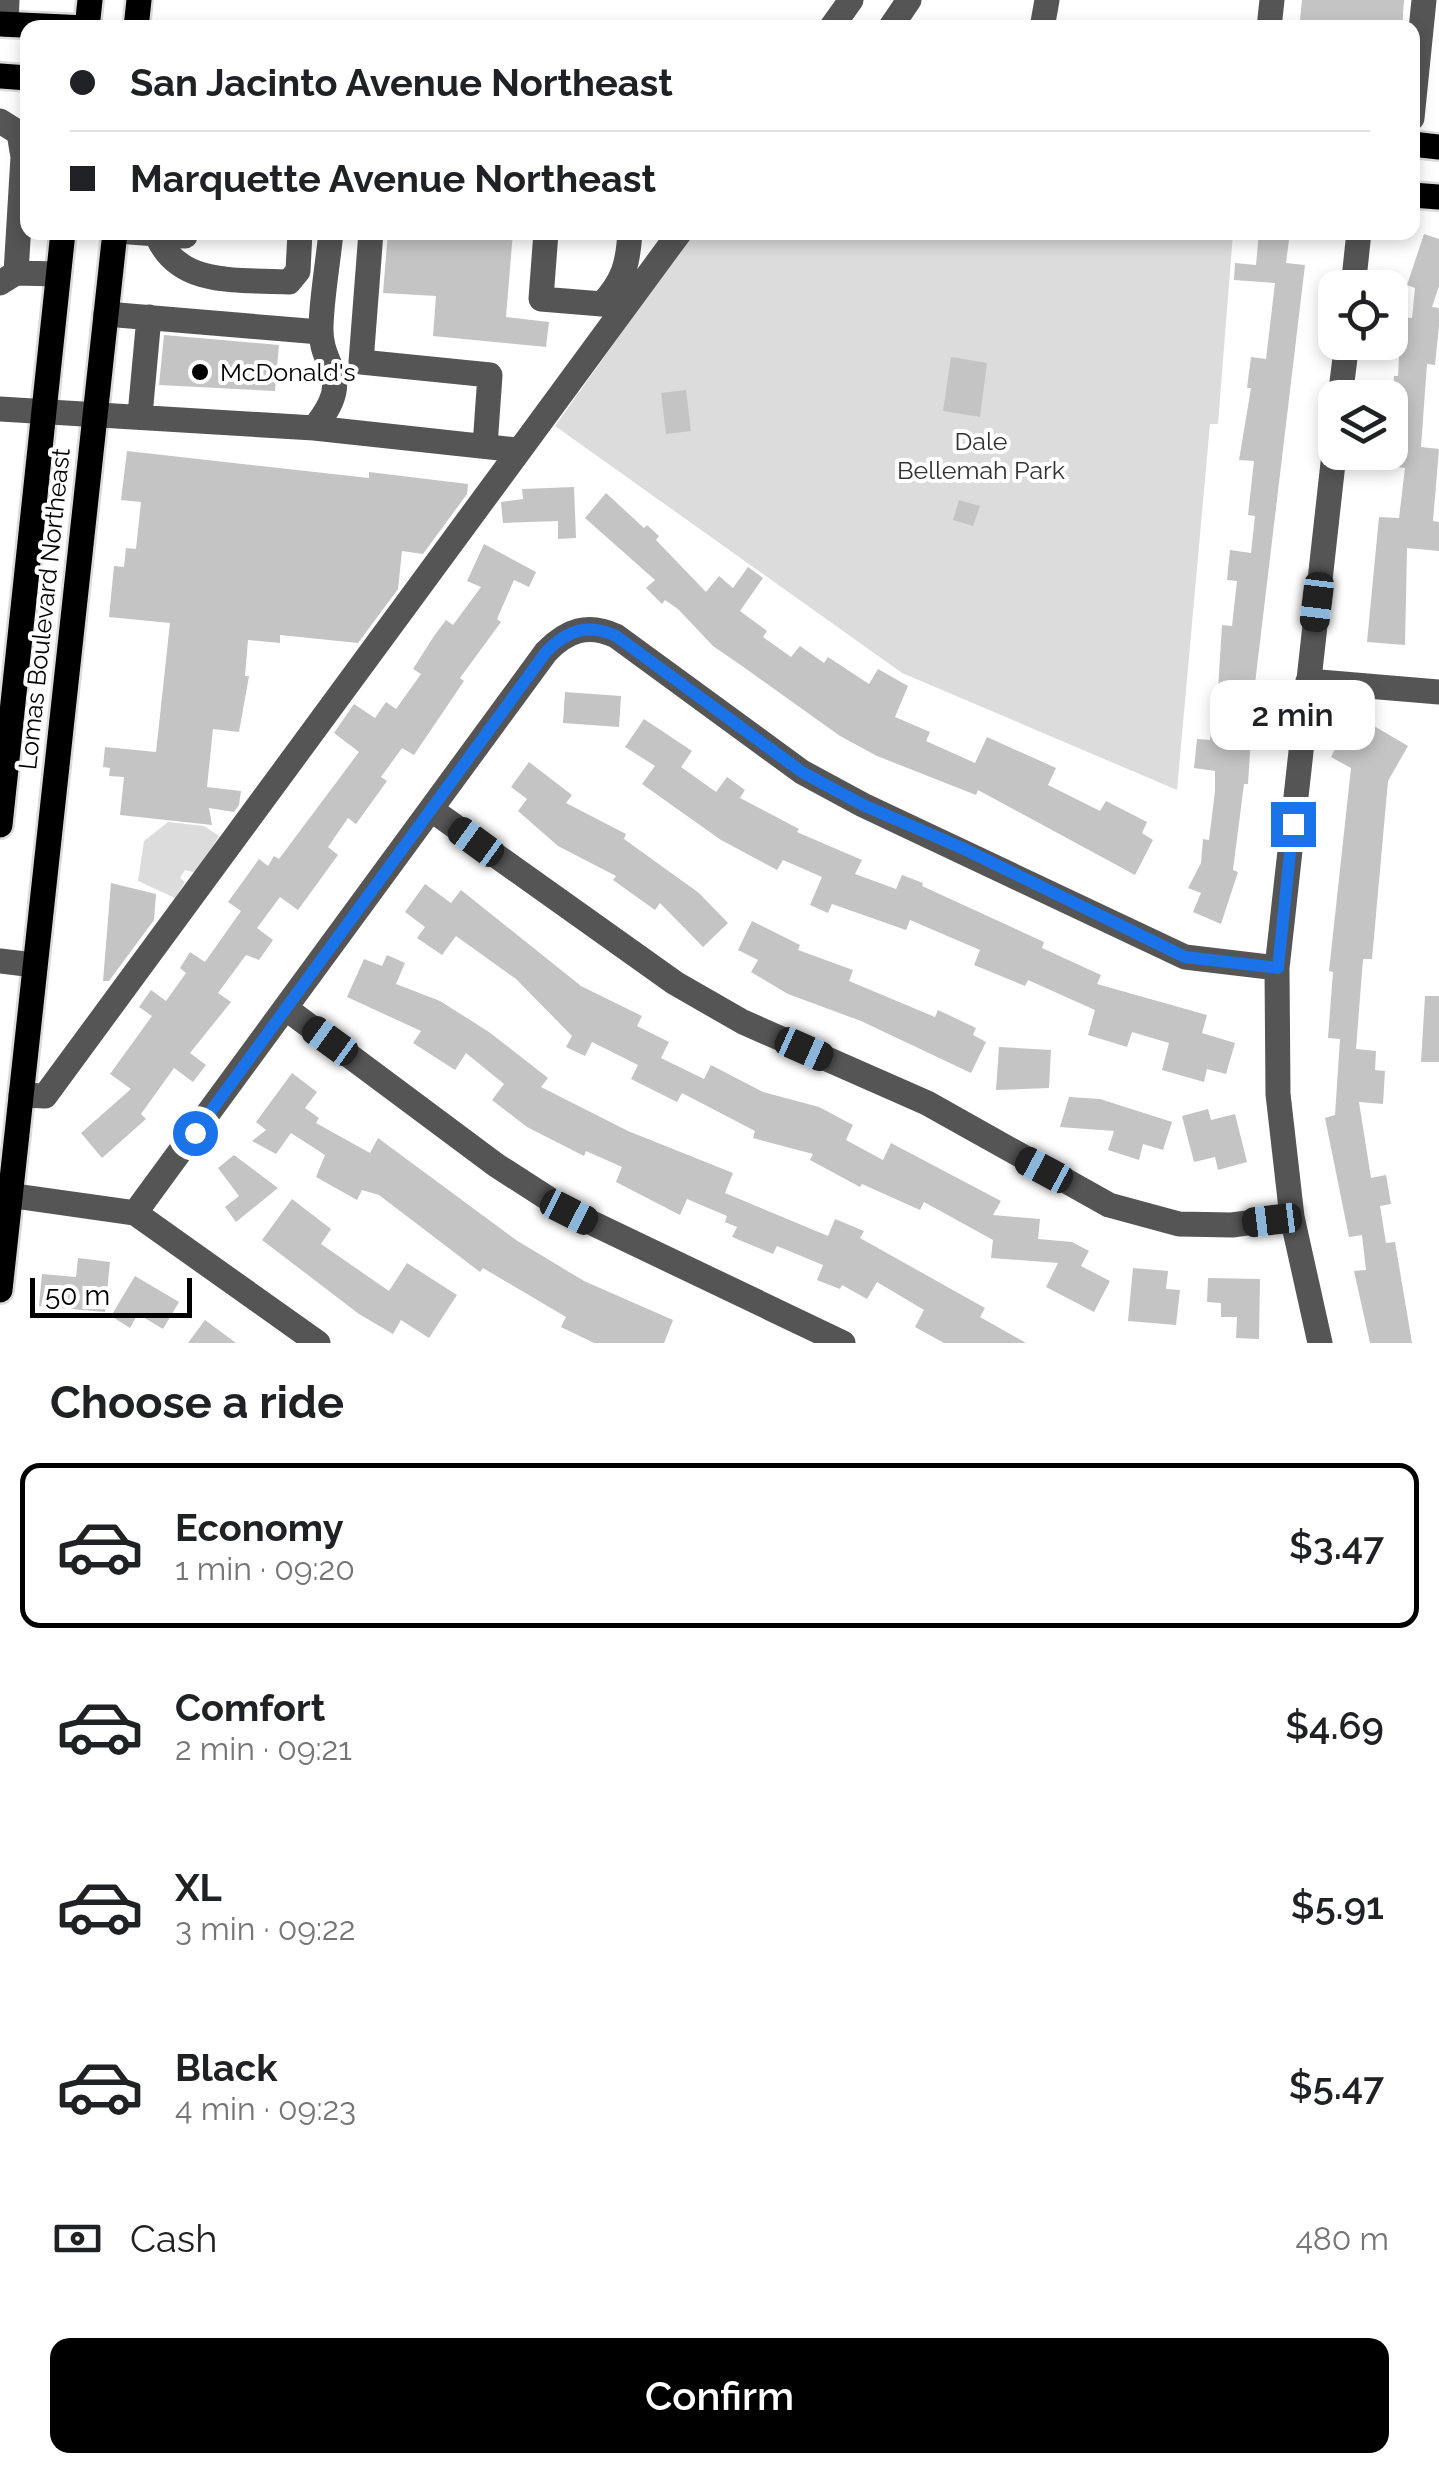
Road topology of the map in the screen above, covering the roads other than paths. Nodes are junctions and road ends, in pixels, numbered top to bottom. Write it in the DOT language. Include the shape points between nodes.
graph roads {
  1 [pos="1424,0"];
  2 [pos="4,16"];
  3 [pos="31,20"];
  4 [pos="1420,39"];
  5 [pos="0,121"];
  6 [pos="20,139"];
  7 [pos="20,181"];
  8 [pos="62,240"];
  9 [pos="113,240"];
  10 [pos="159,240"];
  11 [pos="300,240"];
  12 [pos="330,240"];
  13 [pos="370,240"];
  14 [pos="545,240"];
  15 [pos="618,240"];
  16 [pos="630,240"];
  17 [pos="674,240"];
  18 [pos="1358,240"];
  19 [pos="1355,270"];
  20 [pos="58,274"];
  21 [pos="8,278"];
  22 [pos="602,304"];
  23 [pos="106,314"];
  24 [pos="148,317"];
  25 [pos="320,332"];
  26 [pos="0,409"];
  27 [pos="96,414"];
  28 [pos="43,415"];
  29 [pos="140,416"];
  30 [pos="314,428"];
  31 [pos="485,446"];
  32 [pos="517,450"];
  33 [pos="1332,470"];
  34 [pos="1308,681"];
  35 [pos="7,690"];
  36 [pos="1439,692"];
  37 [pos="432,810"];
  38 [pos="0,825"];
  39 [pos="0,961"];
  40 [pos="34,965"];
  41 [pos="1278,968"];
  42 [pos="288,1010"];
  43 [pos="21,1095"];
  44 [pos="5,1194"];
  45 [pos="135,1213"];
  46 [pos="1292,1217"];
  47 [pos="2,1250"];
  48 [pos="0,1290"];
  49 [pos="318,1343"];
  50 [pos="843,1343"];
  51 [pos="1320,1343"];
  1 -- 4 [label="street"];
  2 -- 3 [label="main road"];
  5 -- 6 [label="street"];
  7 -- 21 [label="street"];
  8 -- 20 [label="main road, Lomas Boulevard Northeast"];
  9 -- 23 [label="main road, Lomas Boulevard Northeast"];
  10 -- 11 [label="street" via="184,271 288,282 298,270"];
  12 -- 25 [label="street"];
  13 -- 31 [label="street" via="361,362 490,375"];
  14 -- 22 [label="street" via="541,299"];
  15 -- 22 [label="street"];
  16 -- 22 [label="street" via="622,283"];
  17 -- 32 [label="street"];
  18 -- 19 [label="street"];
  20 -- 21 [label="street"];
  20 -- 28 [label="main road, Lomas Boulevard Northeast"];
  23 -- 24 [label="street"];
  23 -- 27 [label="main road, Lomas Boulevard Northeast"];
  24 -- 25 [label="street"];
  24 -- 29 [label="street"];
  25 -- 30 [label="street" via="335,374 327,411"];
  26 -- 28 [label="street"];
  27 -- 28 [label="street"];
  27 -- 29 [label="street"];
  27 -- 40 [label="main road, Lomas Boulevard Northeast"];
  28 -- 35 [label="main road, Lomas Boulevard Northeast"];
  29 -- 30 [label="street"];
  30 -- 31 [label="street"];
  31 -- 32 [label="street"];
  32 -- 43 [label="street" via="45,1096"];
  33 -- 34 [label="street"];
  34 -- 36 [label="street"];
  34 -- 41 [label="street"];
  35 -- 38 [label="main road, Lomas Boulevard Northeast"];
  37 -- 41 [label="street" via="546,652 582,628 616,636 802,772 863,805 1185,957"];
  37 -- 42 [label="street"];
  37 -- 46 [label="street" via="692,993 927,1103 1109,1205 1179,1224"];
  39 -- 40 [label="street"];
  40 -- 43 [label="main road, Lomas Boulevard Northeast"];
  41 -- 46 [label="street" via="1278,1094"];
  42 -- 45 [label="street"];
  42 -- 50 [label="street" via="569,1212"];
  43 -- 44 [label="main road, Lomas Boulevard Northeast"];
  44 -- 45 [label="street"];
  44 -- 47 [label="main road, Lomas Boulevard Northeast"];
  45 -- 49 [label="street"];
  46 -- 51 [label="street"];
  47 -- 48 [label="main road, Lomas Boulevard Northeast"];
}
